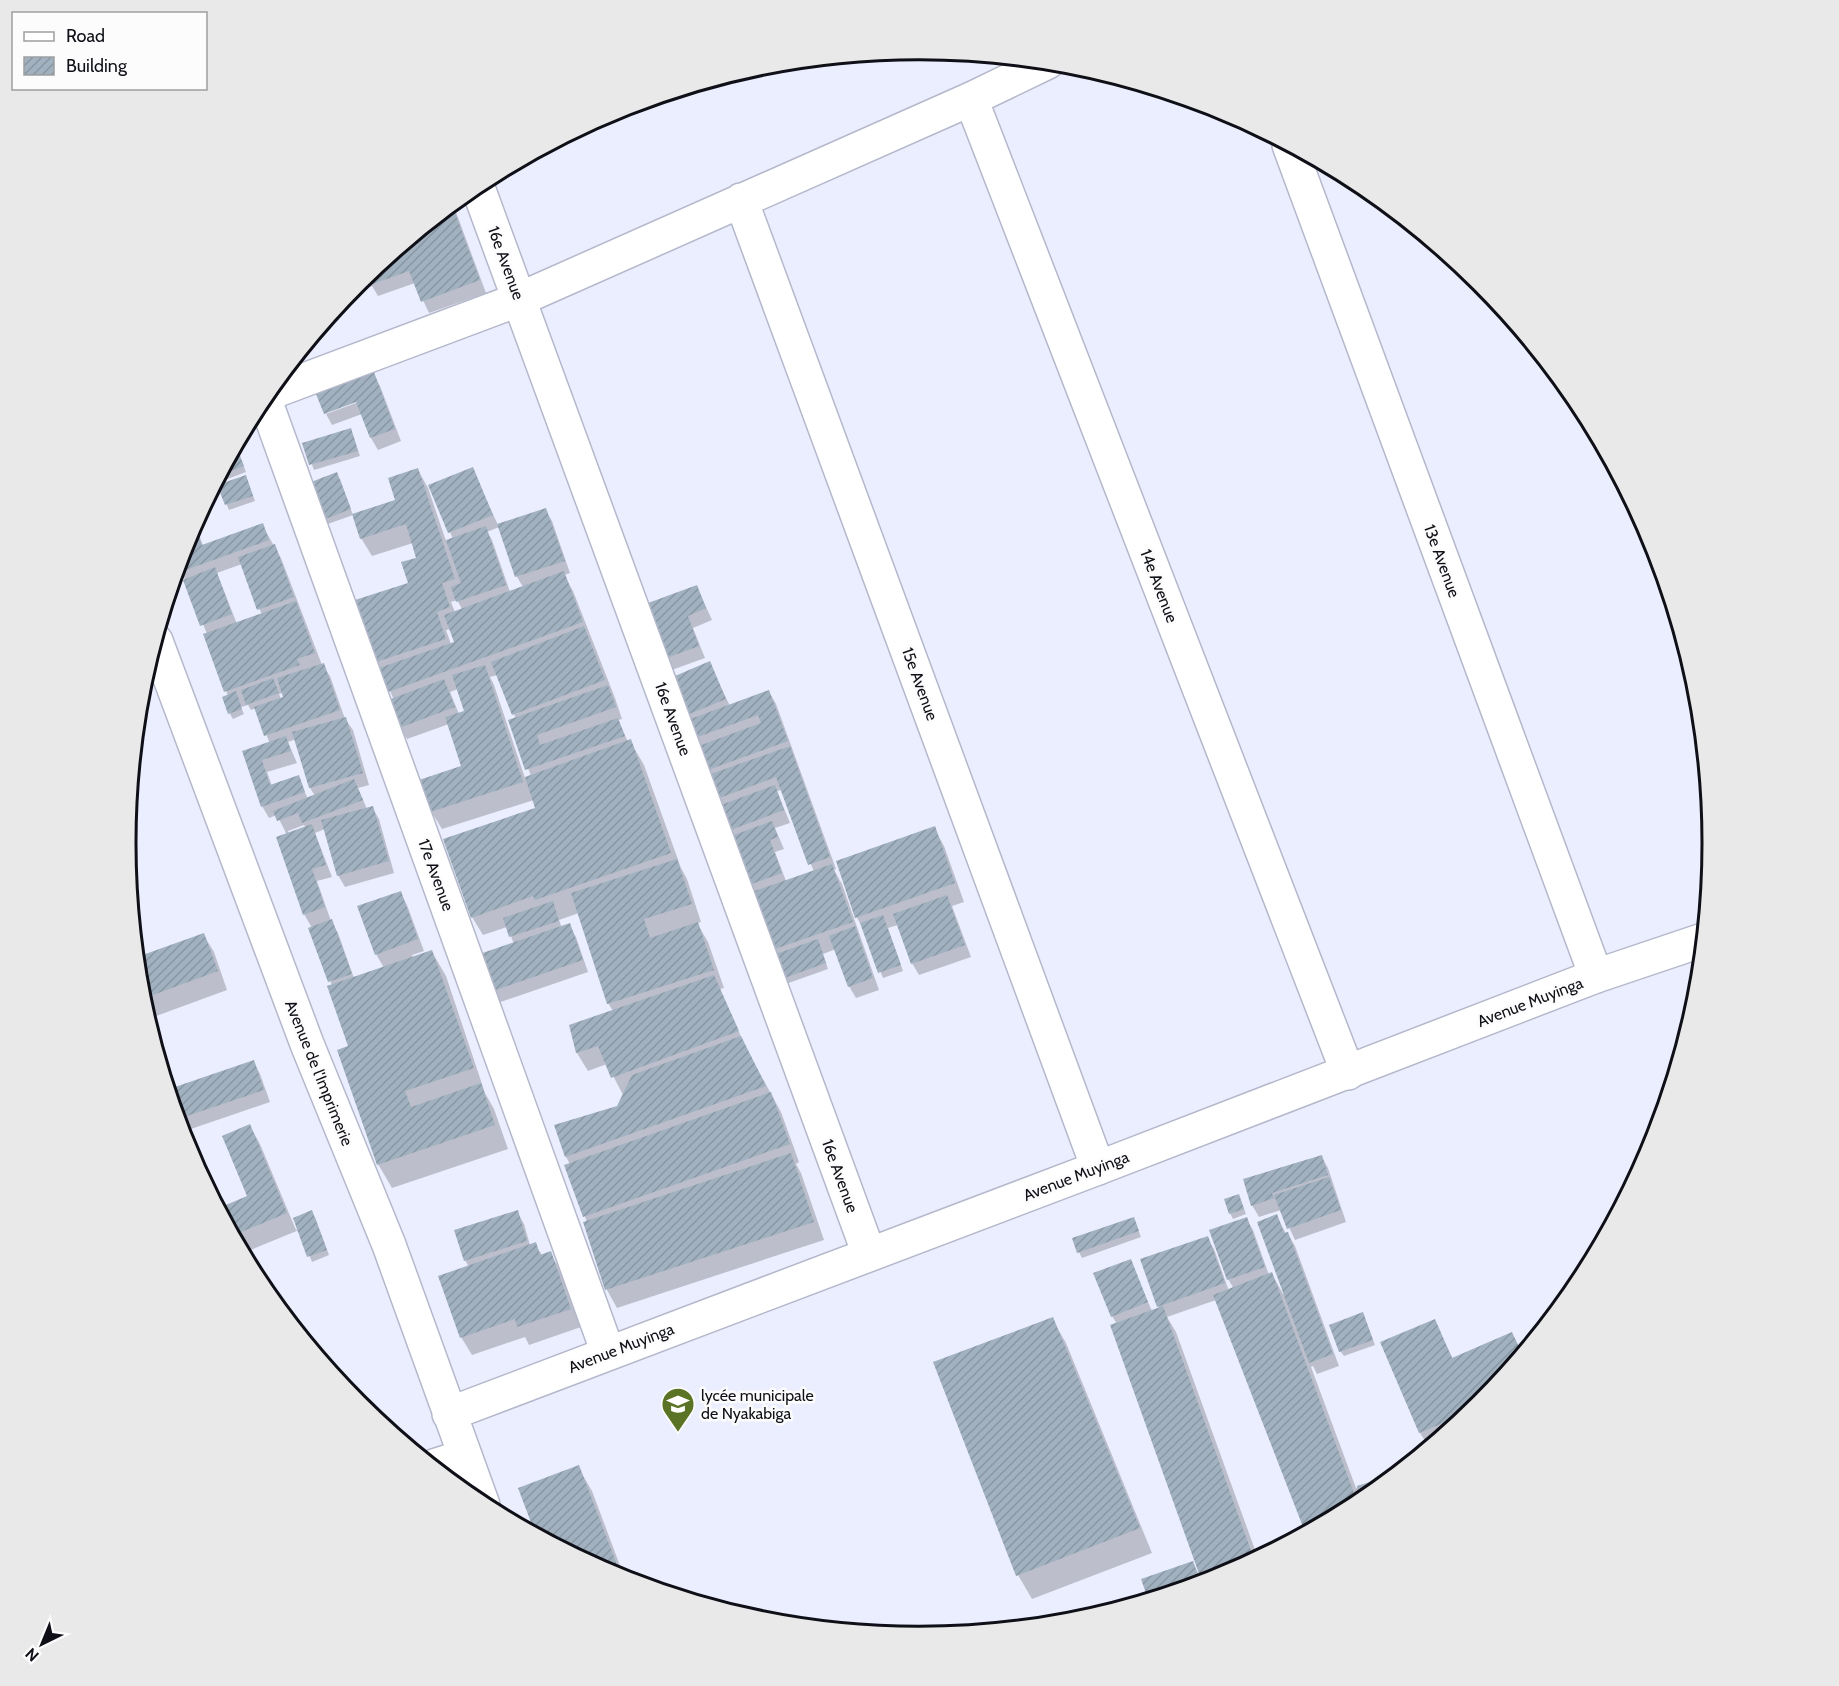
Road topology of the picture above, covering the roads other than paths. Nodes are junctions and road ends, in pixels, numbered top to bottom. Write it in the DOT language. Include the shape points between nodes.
graph roads {
  1 [pos="1034,69"];
  2 [pos="971,99"];
  3 [pos="1293,155"];
  4 [pos="481,195"];
  5 [pos="741,200"];
  6 [pos="519,299"];
  7 [pos="282,389"];
  8 [pos="269,406"];
  9 [pos="160,652"];
  10 [pos="1696,942"];
  11 [pos="1596,976"];
  12 [pos="1348,1073"];
  13 [pos="1098,1168"];
  14 [pos="869,1254"];
  15 [pos="608,1353"];
  16 [pos="449,1414"];
  17 [pos="465,1456"];
  18 [pos="442,1463"];
  19 [pos="477,1489"];
  1 -- 2 [label="street"];
  2 -- 5 [label="street"];
  2 -- 12 [label="street, 14e Avenue"];
  3 -- 11 [label="street, 13e Avenue"];
  4 -- 6 [label="street, 16e Avenue"];
  5 -- 6 [label="street"];
  5 -- 13 [label="street, 15e Avenue"];
  6 -- 7 [label="street"];
  6 -- 14 [label="street, 16e Avenue"];
  8 -- 15 [label="street, 17e Avenue"];
  9 -- 16 [label="street, Avenue de l'Imprimerie" via="307,1044 389,1245"];
  10 -- 11 [label="street, Avenue Muyinga"];
  11 -- 12 [label="street, Avenue Muyinga"];
  12 -- 13 [label="street, Avenue Muyinga"];
  13 -- 14 [label="street, Avenue Muyinga"];
  14 -- 15 [label="street, Avenue Muyinga"];
  15 -- 16 [label="street, Avenue Muyinga"];
  16 -- 17 [label="street, Avenue de l'Imprimerie"];
  17 -- 18 [label="street"];
  17 -- 19 [label="street, Avenue de l'Imprimerie"];
}
